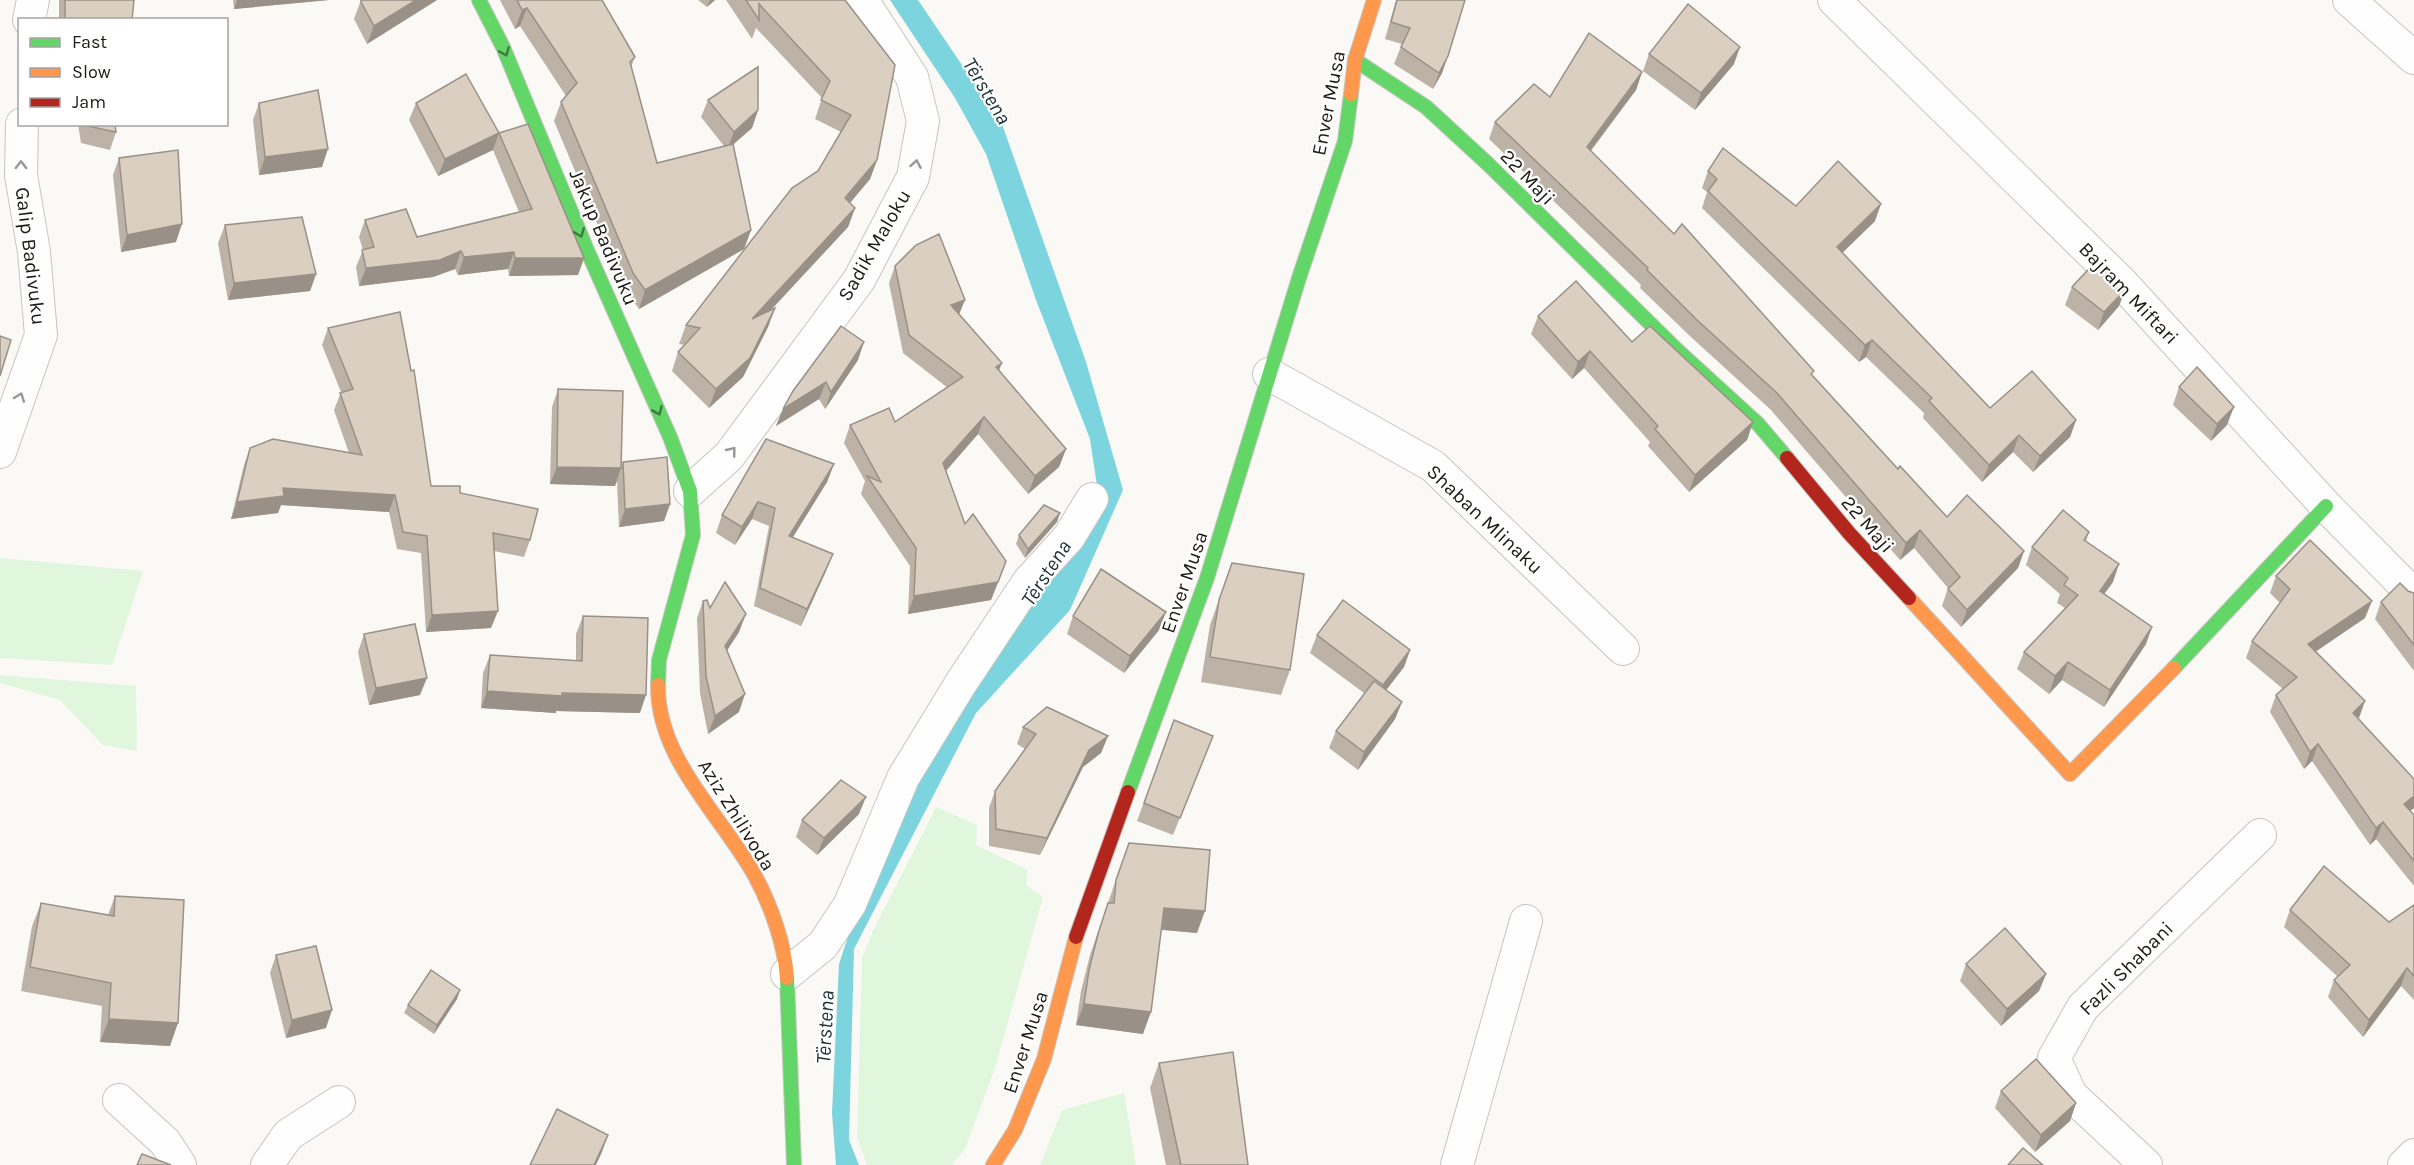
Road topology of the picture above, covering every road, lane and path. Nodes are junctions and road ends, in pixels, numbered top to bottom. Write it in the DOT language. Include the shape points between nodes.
graph roads {
  1 [pos="33,0"];
  2 [pos="479,0"];
  3 [pos="862,0"];
  4 [pos="1374,0"];
  5 [pos="1834,0"];
  6 [pos="2349,0"];
  7 [pos="29,18"];
  8 [pos="2414,58"];
  9 [pos="1355,60"];
  10 [pos="22,126"];
  11 [pos="1269,374"];
  12 [pos="0,452"];
  13 [pos="690,491"];
  14 [pos="1092,499"];
  15 [pos="2326,506"];
  16 [pos="2414,595"];
  17 [pos="1623,650"];
  18 [pos="2260,835"];
  19 [pos="1526,921"];
  20 [pos="787,974"];
  21 [pos="119,1100"];
  22 [pos="339,1102"];
  23 [pos="2414,1155"];
  24 [pos="180,1165"];
  25 [pos="267,1165"];
  26 [pos="794,1165"];
  27 [pos="993,1165"];
  28 [pos="1457,1165"];
  29 [pos="2146,1165"];
  30 [pos="2404,1165"];
  1 -- 7 [label="street"];
  2 -- 13 [label="street, Jakup Badivuku, one-way" via="503,47"];
  13 -- 3 [label="street, Sadik Maloku, one-way" via="729,456 859,279 913,177 923,121 912,77"];
  4 -- 9 [label="street, Enver Musa"];
  5 -- 15 [label="street, Bajram Miftari" via="2123,285"];
  6 -- 8 [label="street"];
  9 -- 11 [label="street, Enver Musa" via="1345,141"];
  9 -- 15 [label="street, 22 Maji" via="1426,107 1758,424 1849,532 2070,774"];
  12 -- 10 [label="street, Galip Badivuku, one-way" via="41,335 34,252 21,175"];
  11 -- 17 [label="street, Shaban Mlinaku" via="1433,466"];
  11 -- 27 [label="street, Enver Musa" via="1207,578 1076,939 1044,1059 1015,1130"];
  13 -- 20 [label="street, Aziz Zhilivoda" via="693,535 659,660 658,705 670,743 715,819 754,874 774,921"];
  14 -- 20 [label="street" via="1069,537 1029,581 903,778 850,904 823,945"];
  15 -- 16 [label="street, Bajram Miftari"];
  18 -- 29 [label="street, Fazli Shabani" via="2082,1007 2054,1058 2071,1095"];
  19 -- 28 [label="street"];
  20 -- 26 [label="street, Aziz Zhilivoda"];
  21 -- 24 [label="street" via="165,1142"];
  22 -- 25 [label="street" via="288,1135"];
  23 -- 30 [label="street"];
}
